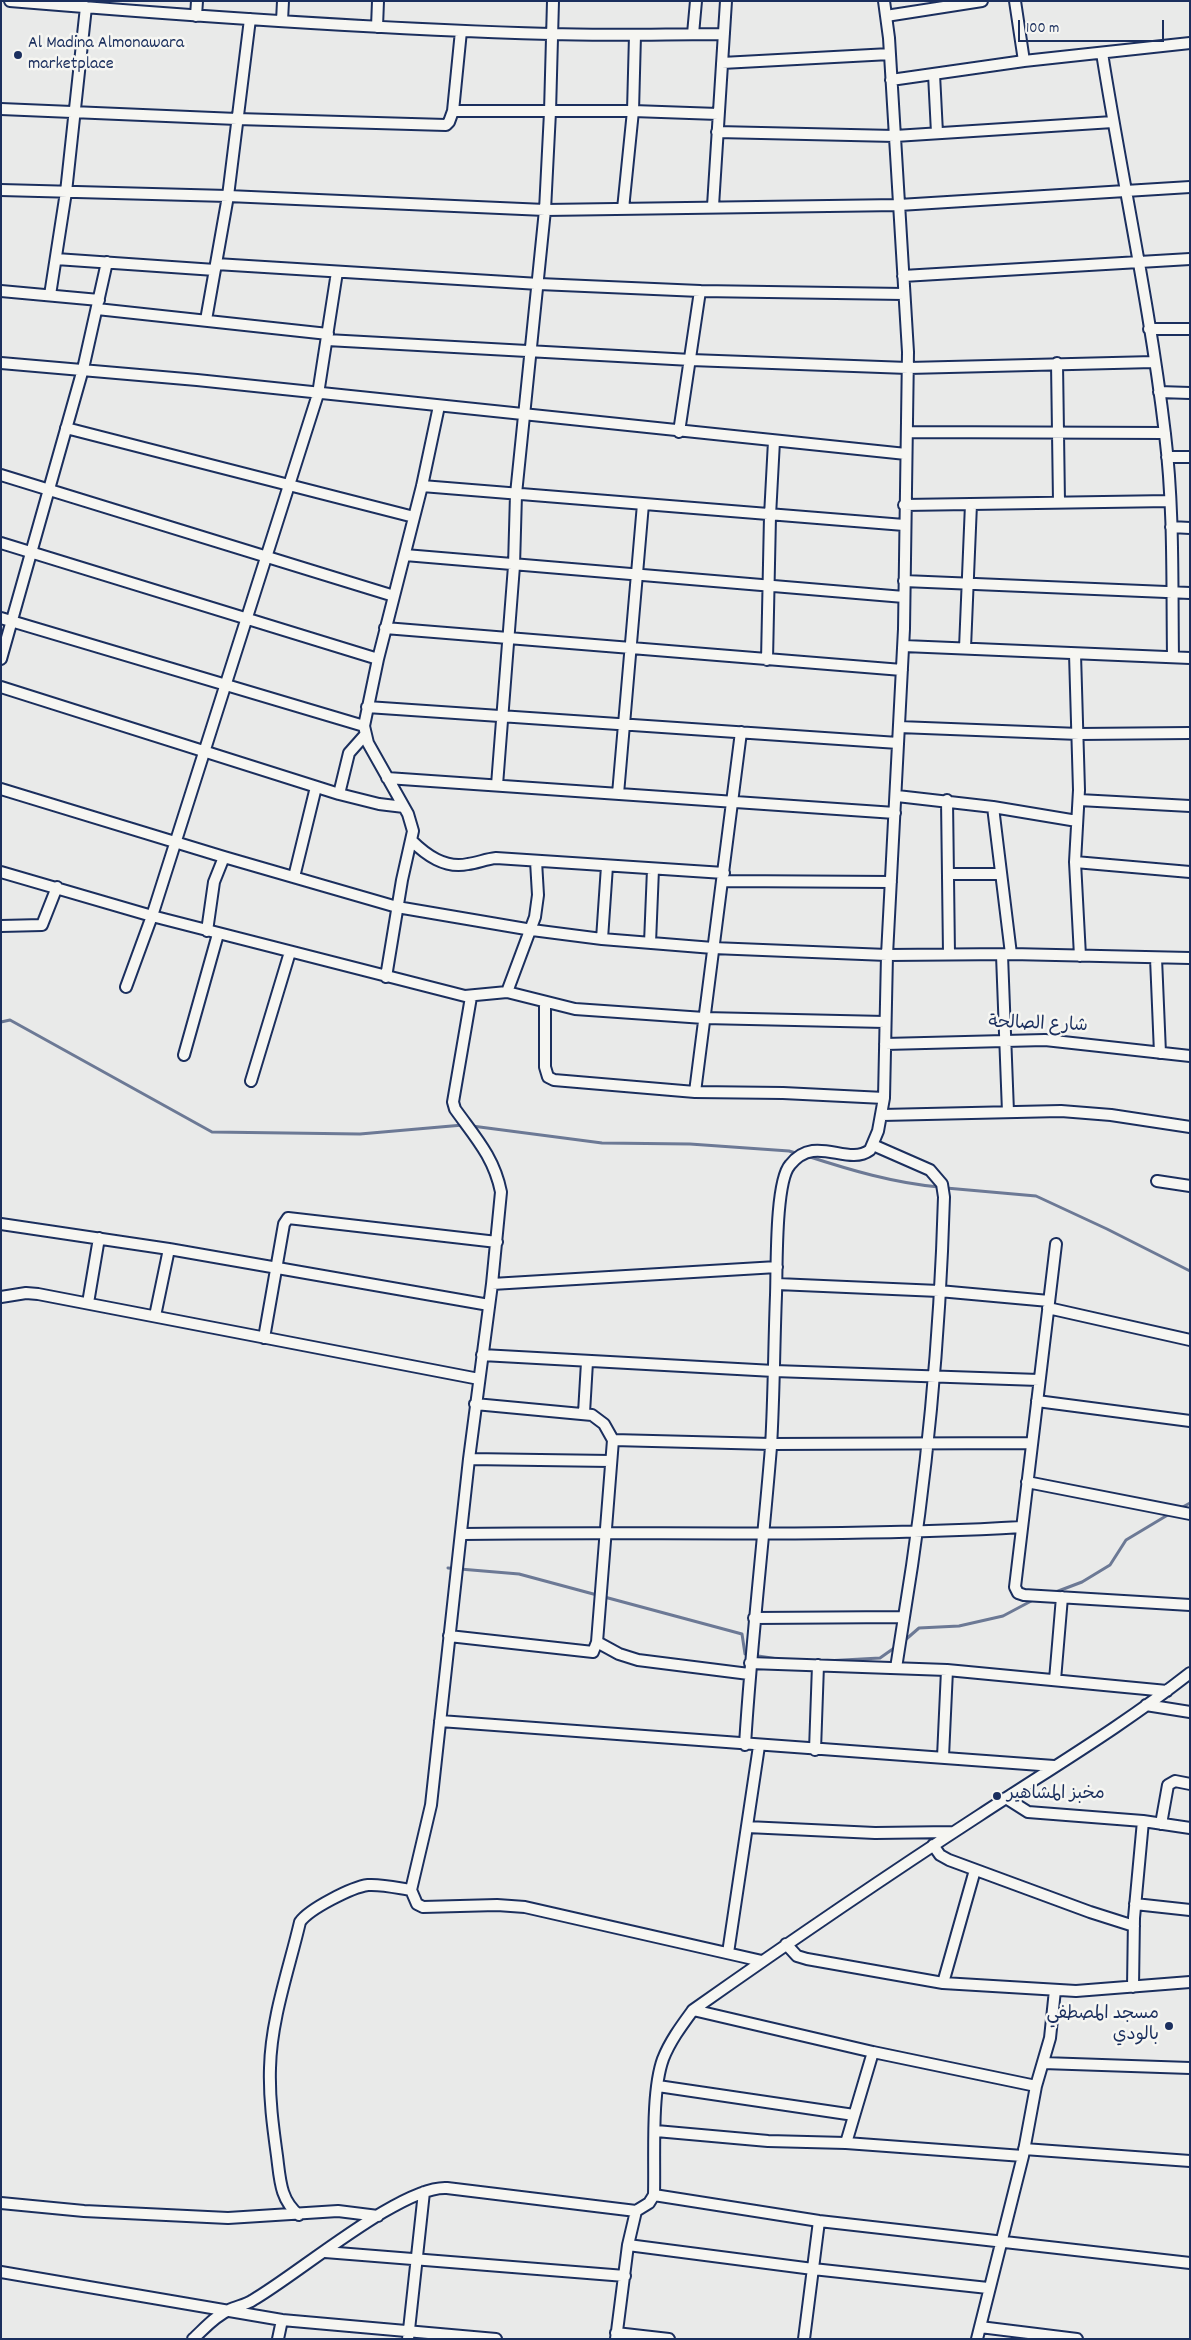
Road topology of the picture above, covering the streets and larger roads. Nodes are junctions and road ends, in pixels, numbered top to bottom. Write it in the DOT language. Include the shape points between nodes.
graph roads {
  1 [pos="10,1"];
  2 [pos="197,1"];
  3 [pos="283,1"];
  4 [pos="378,1"];
  5 [pos="553,1"];
  6 [pos="696,1"];
  7 [pos="726,1"];
  8 [pos="884,1"];
  9 [pos="982,1"];
  10 [pos="1015,1"];
  11 [pos="108,5"];
  12 [pos="86,7"];
  13 [pos="196,16"];
  14 [pos="886,16"];
  15 [pos="250,19"];
  16 [pos="282,21"];
  17 [pos="377,27"];
  18 [pos="461,31"];
  19 [pos="552,34"];
  20 [pos="693,34"];
  21 [pos="724,34"];
  22 [pos="635,35"];
  23 [pos="1190,43"];
  24 [pos="1102,53"];
  25 [pos="890,54"];
  26 [pos="1024,61"];
  27 [pos="722,63"];
  28 [pos="934,74"];
  29 [pos="891,80"];
  30 [pos="1,109"];
  31 [pos="76,111"];
  32 [pos="453,111"];
  33 [pos="633,111"];
  34 [pos="550,112"];
  35 [pos="718,114"];
  36 [pos="237,119"];
  37 [pos="1113,122"];
  38 [pos="717,132"];
  39 [pos="937,133"];
  40 [pos="895,136"];
  41 [pos="1190,187"];
  42 [pos="1,190"];
  43 [pos="1125,191"];
  44 [pos="66,192"];
  45 [pos="228,196"];
  46 [pos="899,205"];
  47 [pos="713,206"];
  48 [pos="623,209"];
  49 [pos="545,210"];
  50 [pos="56,258"];
  51 [pos="1190,259"];
  52 [pos="107,262"];
  53 [pos="1138,262"];
  54 [pos="216,267"];
  55 [pos="336,272"];
  56 [pos="903,276"];
  57 [pos="538,284"];
  58 [pos="1,291"];
  59 [pos="700,291"];
  60 [pos="904,294"];
  61 [pos="50,295"];
  62 [pos="98,304"];
  63 [pos="206,320"];
  64 [pos="1149,329"];
  65 [pos="1190,329"];
  66 [pos="328,337"];
  67 [pos="530,352"];
  68 [pos="690,360"];
  69 [pos="1154,362"];
  70 [pos="1,363"];
  71 [pos="1057,363"];
  72 [pos="908,368"];
  73 [pos="83,369"];
  74 [pos="1159,392"];
  75 [pos="1190,393"];
  76 [pos="318,394"];
  77 [pos="439,406"];
  78 [pos="523,415"];
  79 [pos="66,428"];
  80 [pos="679,432"];
  81 [pos="907,432"];
  82 [pos="1057,432"];
  83 [pos="1165,433"];
  84 [pos="774,441"];
  85 [pos="906,454"];
  86 [pos="1167,457"];
  87 [pos="1190,457"];
  88 [pos="1,475"];
  89 [pos="290,486"];
  90 [pos="422,486"];
  91 [pos="50,490"];
  92 [pos="516,494"];
  93 [pos="1170,501"];
  94 [pos="1059,502"];
  95 [pos="643,504"];
  96 [pos="971,504"];
  97 [pos="904,505"];
  98 [pos="770,516"];
  99 [pos="414,517"];
  100 [pos="904,525"];
  101 [pos="1171,527"];
  102 [pos="1190,528"];
  103 [pos="1,543"];
  104 [pos="31,552"];
  105 [pos="268,555"];
  106 [pos="405,555"];
  107 [pos="514,566"];
  108 [pos="638,575"];
  109 [pos="904,581"];
  110 [pos="969,584"];
  111 [pos="768,586"];
  112 [pos="1172,592"];
  113 [pos="1190,593"];
  114 [pos="394,596"];
  115 [pos="904,597"];
  116 [pos="1,618"];
  117 [pos="246,619"];
  118 [pos="12,621"];
  119 [pos="386,628"];
  120 [pos="509,640"];
  121 [pos="904,646"];
  122 [pos="965,648"];
  123 [pos="632,649"];
  124 [pos="1075,654"];
  125 [pos="1173,657"];
  126 [pos="1190,658"];
  127 [pos="1,659"];
  128 [pos="378,659"];
  129 [pos="768,660"];
  130 [pos="902,670"];
  131 [pos="224,685"];
  132 [pos="1,687"];
  133 [pos="367,707"];
  134 [pos="502,715"];
  135 [pos="624,725"];
  136 [pos="899,727"];
  137 [pos="364,730"];
  138 [pos="741,732"];
  139 [pos="1190,733"];
  140 [pos="1079,734"];
  141 [pos="898,743"];
  142 [pos="202,752"];
  143 [pos="387,778"];
  144 [pos="497,785"];
  145 [pos="316,787"];
  146 [pos="1,789"];
  147 [pos="339,794"];
  148 [pos="618,794"];
  149 [pos="897,796"];
  150 [pos="947,800"];
  151 [pos="1079,800"];
  152 [pos="734,802"];
  153 [pos="1190,806"];
  154 [pos="404,807"];
  155 [pos="993,807"];
  156 [pos="895,813"];
  157 [pos="1078,821"];
  158 [pos="411,840"];
  159 [pos="174,842"];
  160 [pos="224,858"];
  161 [pos="536,860"];
  162 [pos="1075,862"];
  163 [pos="607,866"];
  164 [pos="653,869"];
  165 [pos="1,872"];
  166 [pos="1190,872"];
  167 [pos="948,874"];
  168 [pos="1001,874"];
  169 [pos="294,877"];
  170 [pos="723,877"];
  171 [pos="891,882"];
  172 [pos="57,887"];
  173 [pos="397,907"];
  174 [pos="152,916"];
  175 [pos="1,926"];
  176 [pos="207,930"];
  177 [pos="532,930"];
  178 [pos="218,934"];
  179 [pos="602,939"];
  180 [pos="650,943"];
  181 [pos="713,948"];
  182 [pos="290,952"];
  183 [pos="948,954"];
  184 [pos="887,955"];
  185 [pos="1006,955"];
  186 [pos="1080,956"];
  187 [pos="1156,958"];
  188 [pos="1190,958"];
  189 [pos="386,977"];
  190 [pos="126,987"];
  191 [pos="506,992"];
  192 [pos="471,997"];
  193 [pos="545,1002"];
  194 [pos="704,1018"];
  195 [pos="885,1022"];
  196 [pos="1007,1040"];
  197 [pos="885,1044"];
  198 [pos="1160,1053"];
  199 [pos="184,1055"];
  200 [pos="1190,1056"];
  201 [pos="251,1081"];
  202 [pos="695,1092"];
  203 [pos="884,1098"];
  204 [pos="1008,1112"];
  205 [pos="882,1115"];
  206 [pos="1190,1127"];
  207 [pos="874,1145"];
  208 [pos="1157,1181"];
  209 [pos="1190,1186"];
  210 [pos="1,1224"];
  211 [pos="99,1238"];
  212 [pos="497,1242"];
  213 [pos="1056,1244"];
  214 [pos="169,1249"];
  215 [pos="777,1267"];
  216 [pos="276,1268"];
  217 [pos="492,1284"];
  218 [pos="776,1284"];
  219 [pos="939,1291"];
  220 [pos="1,1297"];
  221 [pos="88,1303"];
  222 [pos="1049,1304"];
  223 [pos="490,1306"];
  224 [pos="155,1316"];
  225 [pos="264,1338"];
  226 [pos="1190,1340"];
  227 [pos="482,1355"];
  228 [pos="586,1362"];
  229 [pos="774,1371"];
  230 [pos="934,1375"];
  231 [pos="479,1379"];
  232 [pos="1039,1380"];
  233 [pos="1037,1401"];
  234 [pos="475,1404"];
  235 [pos="584,1413"];
  236 [pos="1190,1420"];
  237 [pos="613,1440"];
  238 [pos="1032,1443"];
  239 [pos="771,1444"];
  240 [pos="929,1444"];
  241 [pos="468,1459"];
  242 [pos="611,1461"];
  243 [pos="1027,1482"];
  244 [pos="1187,1511"];
  245 [pos="1022,1527"];
  246 [pos="918,1530"];
  247 [pos="606,1532"];
  248 [pos="462,1534"];
  249 [pos="763,1534"];
  250 [pos="1062,1597"];
  251 [pos="1190,1606"];
  252 [pos="904,1616"];
  253 [pos="754,1618"];
  254 [pos="449,1636"];
  255 [pos="597,1642"];
  256 [pos="750,1662"];
  257 [pos="818,1665"];
  258 [pos="896,1668"];
  259 [pos="947,1670"];
  260 [pos="1190,1673"];
  261 [pos="750,1674"];
  262 [pos="1056,1680"];
  263 [pos="1167,1691"];
  264 [pos="1146,1705"];
  265 [pos="1190,1712"];
  266 [pos="440,1721"];
  267 [pos="745,1745"];
  268 [pos="759,1746"];
  269 [pos="815,1750"];
  270 [pos="944,1756"];
  271 [pos="1054,1766"];
  272 [pos="1190,1784"];
  273 [pos="1006,1798"];
  274 [pos="1142,1821"];
  275 [pos="1161,1824"];
  276 [pos="747,1827"];
  277 [pos="1190,1828"];
  278 [pos="953,1832"];
  279 [pos="933,1845"];
  280 [pos="975,1870"];
  281 [pos="411,1890"];
  282 [pos="1135,1904"];
  283 [pos="1190,1910"];
  284 [pos="1134,1926"];
  285 [pos="786,1944"];
  286 [pos="728,1953"];
  287 [pos="762,1961"];
  288 [pos="1190,1982"];
  289 [pos="943,1983"];
  290 [pos="1133,1988"];
  291 [pos="1055,1990"];
  292 [pos="693,2010"];
  293 [pos="872,2052"];
  294 [pos="1043,2063"];
  295 [pos="1190,2068"];
  296 [pos="658,2086"];
  297 [pos="1036,2086"];
  298 [pos="854,2116"];
  299 [pos="656,2132"];
  300 [pos="846,2143"];
  301 [pos="1024,2152"];
  302 [pos="1190,2161"];
  303 [pos="424,2192"];
  304 [pos="654,2196"];
  305 [pos="1,2202"];
  306 [pos="636,2211"];
  307 [pos="299,2214"];
  308 [pos="378,2216"];
  309 [pos="819,2221"];
  310 [pos="1000,2240"];
  311 [pos="628,2245"];
  312 [pos="325,2252"];
  313 [pos="417,2260"];
  314 [pos="1190,2262"];
  315 [pos="813,2269"];
  316 [pos="1,2272"];
  317 [pos="625,2276"];
  318 [pos="988,2288"];
  319 [pos="227,2311"];
  320 [pos="282,2320"];
  321 [pos="980,2327"];
  322 [pos="409,2335"];
  323 [pos="616,2336"];
  324 [pos="193,2339"];
  325 [pos="278,2339"];
  326 [pos="496,2339"];
  327 [pos="669,2339"];
  328 [pos="804,2339"];
  329 [pos="977,2339"];
  330 [pos="1077,2339"];
  1 -- 12 [label="street"];
  2 -- 13 [label="street"];
  3 -- 16 [label="street"];
  4 -- 17 [label="street"];
  5 -- 19 [label="street"];
  6 -- 20 [label="street"];
  7 -- 21 [label="street"];
  8 -- 14 [label="street"];
  9 -- 14 [label="street"];
  10 -- 26 [label="street"];
  11 -- 12 [label="street"];
  11 -- 13 [label="street"];
  12 -- 31 [label="street"];
  13 -- 15 [label="street"];
  14 -- 25 [label="street"];
  15 -- 16 [label="street"];
  15 -- 36 [label="street"];
  16 -- 17 [label="street"];
  17 -- 18 [label="street"];
  18 -- 19 [label="street"];
  18 -- 32 [label="street"];
  19 -- 22 [label="street"];
  19 -- 34 [label="street"];
  20 -- 21 [label="street"];
  20 -- 22 [label="street"];
  21 -- 27 [label="street"];
  22 -- 33 [label="street"];
  23 -- 24 [label="street"];
  24 -- 26 [label="street"];
  24 -- 37 [label="street"];
  25 -- 27 [label="street"];
  25 -- 29 [label="street"];
  26 -- 28 [label="street"];
  27 -- 35 [label="street"];
  28 -- 29 [label="street"];
  28 -- 39 [label="street"];
  29 -- 40 [label="street"];
  30 -- 31 [label="street"];
  31 -- 36 [label="street"];
  31 -- 44 [label="street"];
  32 -- 34 [label="street"];
  32 -- 36 [label="street" via="450,122 440,126"];
  33 -- 34 [label="street"];
  33 -- 35 [label="street"];
  33 -- 48 [label="street"];
  34 -- 49 [label="street"];
  35 -- 38 [label="street"];
  36 -- 45 [label="street"];
  37 -- 39 [label="street"];
  37 -- 43 [label="street"];
  38 -- 40 [label="street"];
  38 -- 47 [label="street"];
  39 -- 40 [label="street"];
  40 -- 46 [label="street"];
  41 -- 43 [label="street"];
  42 -- 44 [label="street"];
  43 -- 46 [label="street"];
  43 -- 53 [label="street"];
  44 -- 45 [label="street"];
  44 -- 50 [label="street"];
  45 -- 49 [label="street"];
  45 -- 54 [label="street"];
  46 -- 47 [label="street"];
  46 -- 56 [label="street"];
  47 -- 48 [label="street"];
  48 -- 49 [label="street"];
  49 -- 57 [label="street"];
  50 -- 52 [label="street"];
  50 -- 61 [label="street"];
  51 -- 53 [label="street"];
  52 -- 54 [label="street"];
  52 -- 62 [label="street"];
  53 -- 56 [label="street"];
  53 -- 64 [label="street"];
  54 -- 55 [label="street"];
  54 -- 63 [label="street"];
  55 -- 57 [label="street"];
  55 -- 66 [label="street"];
  56 -- 60 [label="street"];
  57 -- 59 [label="street"];
  57 -- 67 [label="street"];
  58 -- 61 [label="street"];
  59 -- 60 [label="street"];
  59 -- 68 [label="street"];
  60 -- 72 [label="street"];
  61 -- 62 [label="street"];
  62 -- 63 [label="street"];
  62 -- 73 [label="street"];
  63 -- 66 [label="street"];
  64 -- 65 [label="street"];
  64 -- 69 [label="street"];
  66 -- 67 [label="street"];
  66 -- 76 [label="street"];
  67 -- 68 [label="street"];
  67 -- 78 [label="street"];
  68 -- 72 [label="street"];
  68 -- 80 [label="street"];
  69 -- 71 [label="street"];
  69 -- 74 [label="street"];
  70 -- 73 [label="street"];
  71 -- 72 [label="street"];
  71 -- 82 [label="street"];
  72 -- 81 [label="street"];
  73 -- 76 [label="street"];
  73 -- 79 [label="street"];
  74 -- 75 [label="street"];
  74 -- 83 [label="street"];
  76 -- 77 [label="street"];
  76 -- 89 [label="street"];
  77 -- 78 [label="street"];
  77 -- 90 [label="street"];
  78 -- 80 [label="street"];
  78 -- 92 [label="street"];
  79 -- 89 [label="street"];
  79 -- 91 [label="street"];
  80 -- 84 [label="street"];
  81 -- 82 [label="street"];
  81 -- 85 [label="street"];
  82 -- 83 [label="street"];
  82 -- 94 [label="street"];
  83 -- 86 [label="street"];
  84 -- 85 [label="street"];
  84 -- 98 [label="street"];
  85 -- 97 [label="street"];
  86 -- 87 [label="street"];
  86 -- 93 [label="street"];
  88 -- 91 [label="street"];
  89 -- 99 [label="street"];
  89 -- 105 [label="street"];
  90 -- 92 [label="street"];
  90 -- 99 [label="street"];
  91 -- 104 [label="street"];
  91 -- 105 [label="street"];
  92 -- 95 [label="street"];
  92 -- 107 [label="street"];
  93 -- 94 [label="street"];
  93 -- 101 [label="street"];
  94 -- 96 [label="street"];
  95 -- 98 [label="street"];
  95 -- 108 [label="street"];
  96 -- 97 [label="street"];
  96 -- 110 [label="street"];
  97 -- 100 [label="street"];
  98 -- 100 [label="street"];
  98 -- 111 [label="street"];
  99 -- 106 [label="street"];
  100 -- 109 [label="street"];
  101 -- 102 [label="street"];
  101 -- 112 [label="street"];
  103 -- 104 [label="street"];
  104 -- 117 [label="street"];
  104 -- 118 [label="street"];
  105 -- 114 [label="street"];
  105 -- 117 [label="street"];
  106 -- 107 [label="street"];
  106 -- 114 [label="street"];
  107 -- 108 [label="street"];
  107 -- 120 [label="street"];
  108 -- 111 [label="street"];
  108 -- 123 [label="street"];
  109 -- 110 [label="street"];
  109 -- 115 [label="street"];
  110 -- 112 [label="street"];
  110 -- 122 [label="street"];
  111 -- 115 [label="street"];
  111 -- 129 [label="street"];
  112 -- 113 [label="street"];
  112 -- 125 [label="street"];
  114 -- 119 [label="street"];
  115 -- 121 [label="street"];
  116 -- 118 [label="street"];
  117 -- 128 [label="street"];
  117 -- 131 [label="street"];
  118 -- 127 [label="street"];
  118 -- 131 [label="street"];
  119 -- 120 [label="street"];
  119 -- 128 [label="street"];
  120 -- 123 [label="street"];
  120 -- 134 [label="street"];
  121 -- 122 [label="street"];
  121 -- 130 [label="street"];
  122 -- 124 [label="street"];
  123 -- 129 [label="street"];
  123 -- 135 [label="street"];
  124 -- 125 [label="street"];
  124 -- 140 [label="street"];
  125 -- 126 [label="street"];
  128 -- 133 [label="street"];
  129 -- 130 [label="street"];
  130 -- 136 [label="street"];
  131 -- 137 [label="street"];
  131 -- 142 [label="street"];
  132 -- 142 [label="street"];
  133 -- 134 [label="street"];
  133 -- 137 [label="street"];
  134 -- 135 [label="street"];
  134 -- 144 [label="street"];
  135 -- 138 [label="street"];
  135 -- 148 [label="street"];
  136 -- 140 [label="street"];
  136 -- 141 [label="street"];
  137 -- 143 [label="street"];
  137 -- 147 [label="street" via="349,753"];
  138 -- 141 [label="street"];
  138 -- 152 [label="street"];
  139 -- 140 [label="street"];
  140 -- 151 [label="street"];
  141 -- 149 [label="street"];
  142 -- 145 [label="street"];
  142 -- 159 [label="street"];
  143 -- 144 [label="street"];
  143 -- 154 [label="street"];
  144 -- 148 [label="street"];
  145 -- 147 [label="street"];
  145 -- 169 [label="street"];
  146 -- 159 [label="street"];
  147 -- 154 [label="street"];
  148 -- 152 [label="street"];
  149 -- 150 [label="street"];
  149 -- 156 [label="street"];
  150 -- 155 [label="street"];
  150 -- 167 [label="street"];
  151 -- 153 [label="street"];
  151 -- 157 [label="street"];
  152 -- 156 [label="street"];
  152 -- 170 [label="street"];
  154 -- 158 [label="street" via="412,822"];
  155 -- 157 [label="street"];
  155 -- 168 [label="street"];
  156 -- 171 [label="street"];
  157 -- 162 [label="street"];
  158 -- 161 [label="street" via="428,855 448,864 496,858"];
  158 -- 173 [label="street"];
  159 -- 160 [label="street"];
  159 -- 174 [label="street"];
  160 -- 169 [label="street"];
  160 -- 176 [label="street" via="214,882"];
  161 -- 163 [label="street"];
  161 -- 177 [label="street" via="538,904"];
  162 -- 166 [label="street"];
  162 -- 186 [label="street"];
  163 -- 164 [label="street"];
  163 -- 179 [label="street"];
  164 -- 170 [label="street"];
  164 -- 180 [label="street"];
  165 -- 172 [label="street"];
  167 -- 168 [label="street"];
  167 -- 183 [label="street"];
  168 -- 185 [label="street"];
  169 -- 173 [label="street"];
  170 -- 171 [label="street"];
  170 -- 181 [label="street"];
  171 -- 184 [label="street"];
  172 -- 174 [label="street"];
  172 -- 175 [label="street" via="42,925"];
  173 -- 177 [label="street"];
  173 -- 189 [label="street"];
  174 -- 176 [label="street"];
  174 -- 190 [label="street"];
  176 -- 178 [label="street"];
  177 -- 179 [label="street"];
  177 -- 191 [label="street"];
  178 -- 182 [label="street"];
  178 -- 199 [label="street"];
  179 -- 180 [label="street"];
  180 -- 181 [label="street"];
  181 -- 184 [label="street"];
  181 -- 194 [label="street"];
  182 -- 189 [label="street"];
  182 -- 201 [label="street"];
  183 -- 184 [label="street"];
  183 -- 185 [label="street"];
  184 -- 195 [label="street"];
  185 -- 186 [label="street"];
  185 -- 196 [label="street"];
  186 -- 187 [label="street"];
  187 -- 188 [label="street"];
  187 -- 198 [label="street"];
  189 -- 192 [label="street"];
  191 -- 192 [label="street"];
  191 -- 193 [label="street"];
  192 -- 212 [label="street" via="453,1102 495,1170 501,1192"];
  193 -- 194 [label="street" via="576,1009"];
  193 -- 202 [label="street" via="545,1067 548,1077"];
  194 -- 195 [label="street"];
  194 -- 202 [label="street"];
  195 -- 197 [label="street"];
  196 -- 197 [label="street, شارع الصالحة"];
  196 -- 198 [label="street, شارع الصالحة" via="1076,1042"];
  196 -- 204 [label="street"];
  197 -- 203 [label="street"];
  198 -- 200 [label="street, شارع الصالحة"];
  202 -- 203 [label="street"];
  203 -- 205 [label="street"];
  204 -- 205 [label="street"];
  204 -- 206 [label="street" via="1081,1112"];
  205 -- 207 [label="street"];
  207 -- 215 [label="street" via="866,1154 858,1155 814,1150 796,1158 788,1166 782,1182"];
  207 -- 219 [label="street" via="930,1170 942,1184"];
  208 -- 209 [label="street"];
  210 -- 211 [label="street"];
  211 -- 214 [label="street"];
  211 -- 221 [label="street"];
  212 -- 216 [label="street" via="292,1217 284,1224"];
  212 -- 217 [label="street"];
  213 -- 222 [label="street"];
  214 -- 216 [label="street"];
  214 -- 224 [label="street"];
  215 -- 217 [label="street"];
  215 -- 218 [label="street"];
  216 -- 223 [label="street"];
  216 -- 225 [label="street"];
  217 -- 223 [label="street"];
  218 -- 219 [label="street"];
  218 -- 229 [label="street"];
  219 -- 222 [label="street"];
  219 -- 230 [label="street"];
  220 -- 221 [label="street" via="26,1293"];
  221 -- 224 [label="street"];
  222 -- 226 [label="street"];
  222 -- 232 [label="street"];
  223 -- 227 [label="street"];
  224 -- 225 [label="street"];
  225 -- 231 [label="street"];
  227 -- 228 [label="street"];
  227 -- 231 [label="street"];
  228 -- 229 [label="street"];
  228 -- 235 [label="street"];
  229 -- 230 [label="street"];
  229 -- 239 [label="street"];
  230 -- 232 [label="street"];
  230 -- 240 [label="street"];
  231 -- 234 [label="street"];
  232 -- 233 [label="street"];
  233 -- 236 [label="street"];
  233 -- 238 [label="street"];
  234 -- 235 [label="street"];
  234 -- 241 [label="street"];
  235 -- 237 [label="street" via="598,1418"];
  237 -- 239 [label="street"];
  237 -- 242 [label="street"];
  238 -- 240 [label="street"];
  238 -- 243 [label="street"];
  239 -- 240 [label="street"];
  239 -- 249 [label="street"];
  240 -- 246 [label="street"];
  241 -- 242 [label="street"];
  241 -- 248 [label="street"];
  242 -- 247 [label="street"];
  243 -- 244 [label="street"];
  243 -- 245 [label="street"];
  245 -- 246 [label="street"];
  245 -- 250 [label="street" via="1015,1587 1018,1592"];
  246 -- 249 [label="street"];
  246 -- 252 [label="street"];
  247 -- 248 [label="street"];
  247 -- 249 [label="street"];
  247 -- 255 [label="street"];
  248 -- 254 [label="street"];
  249 -- 253 [label="street"];
  250 -- 251 [label="street"];
  250 -- 262 [label="street"];
  252 -- 253 [label="street"];
  252 -- 258 [label="street"];
  253 -- 256 [label="street"];
  254 -- 255 [label="street" via="590,1653"];
  254 -- 266 [label="street"];
  255 -- 261 [label="street" via="638,1660"];
  256 -- 257 [label="street"];
  256 -- 261 [label="street"];
  257 -- 258 [label="street"];
  257 -- 269 [label="street"];
  258 -- 259 [label="street"];
  259 -- 262 [label="street"];
  259 -- 270 [label="street"];
  260 -- 263 [label="street"];
  261 -- 267 [label="street"];
  262 -- 263 [label="street"];
  263 -- 264 [label="street"];
  264 -- 265 [label="street"];
  264 -- 271 [label="street"];
  266 -- 267 [label="street"];
  266 -- 281 [label="street" via="431,1805"];
  267 -- 268 [label="street"];
  268 -- 269 [label="street"];
  268 -- 276 [label="street"];
  269 -- 270 [label="street"];
  270 -- 271 [label="street"];
  271 -- 273 [label="street"];
  272 -- 275 [label="street" via="1175,1781 1168,1785"];
  273 -- 274 [label="street" via="1028,1812"];
  273 -- 278 [label="street"];
  274 -- 275 [label="street"];
  274 -- 282 [label="street"];
  275 -- 277 [label="street"];
  276 -- 278 [label="street" via="876,1833"];
  276 -- 286 [label="street"];
  278 -- 279 [label="street"];
  279 -- 280 [label="street" via="940,1855"];
  279 -- 285 [label="street"];
  280 -- 284 [label="street"];
  280 -- 289 [label="street"];
  281 -- 286 [label="street" via="417,1904 423,1907 525,1907"];
  281 -- 307 [label="street" via="371,1885 361,1887 308,1912 300,1922 276,2020 270,2066 281,2187 286,2203"];
  282 -- 283 [label="street"];
  282 -- 284 [label="street"];
  284 -- 290 [label="street"];
  285 -- 287 [label="street"];
  285 -- 289 [label="street" via="797,1956 807,1959"];
  286 -- 287 [label="street"];
  287 -- 292 [label="street"];
  288 -- 290 [label="street"];
  289 -- 291 [label="street"];
  290 -- 291 [label="street"];
  291 -- 294 [label="street" via="1050,2038"];
  292 -- 293 [label="street"];
  292 -- 296 [label="street" via="663,2058"];
  293 -- 297 [label="street"];
  293 -- 298 [label="street"];
  294 -- 295 [label="street"];
  294 -- 297 [label="street"];
  296 -- 298 [label="street"];
  296 -- 299 [label="street"];
  297 -- 301 [label="street"];
  298 -- 300 [label="street"];
  299 -- 300 [label="street" via="768,2141"];
  299 -- 304 [label="street"];
  300 -- 301 [label="street"];
  301 -- 302 [label="street"];
  301 -- 310 [label="street"];
  303 -- 306 [label="street" via="447,2188"];
  303 -- 308 [label="street"];
  303 -- 313 [label="street"];
  304 -- 306 [label="street"];
  304 -- 309 [label="street"];
  305 -- 307 [label="street" via="84,2211 228,2218"];
  306 -- 311 [label="street"];
  307 -- 308 [label="street" via="338,2211"];
  308 -- 312 [label="street"];
  309 -- 310 [label="street"];
  309 -- 315 [label="street"];
  310 -- 314 [label="street"];
  310 -- 318 [label="street"];
  311 -- 315 [label="street"];
  311 -- 317 [label="street"];
  312 -- 313 [label="street"];
  312 -- 319 [label="street" via="252,2301"];
  313 -- 317 [label="street"];
  313 -- 322 [label="street"];
  315 -- 318 [label="street"];
  315 -- 328 [label="street"];
  316 -- 319 [label="street"];
  317 -- 323 [label="street"];
  318 -- 321 [label="street"];
  319 -- 320 [label="street"];
  319 -- 324 [label="street"];
  320 -- 322 [label="street"];
  320 -- 325 [label="street"];
  321 -- 329 [label="street"];
  321 -- 330 [label="street"];
  322 -- 326 [label="street"];
  323 -- 327 [label="street"];
}
